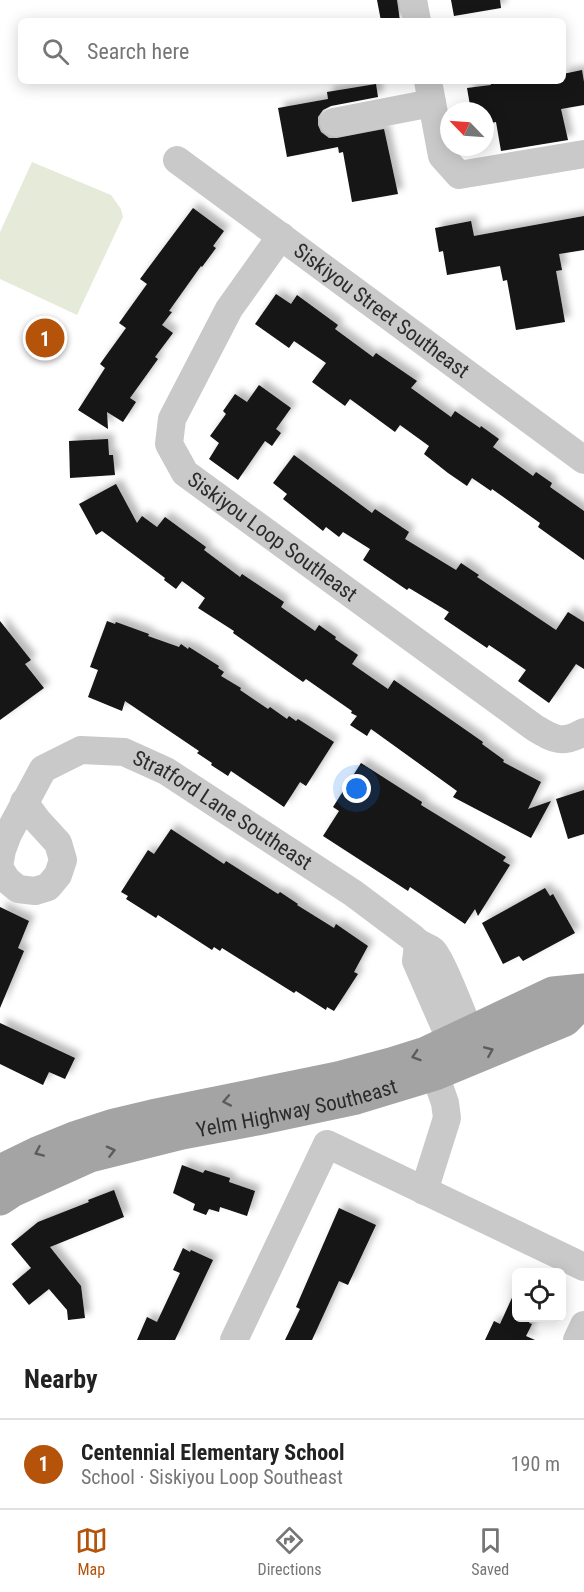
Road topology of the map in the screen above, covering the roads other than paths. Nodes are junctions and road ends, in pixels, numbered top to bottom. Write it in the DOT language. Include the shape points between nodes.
graph roads {
  1 [pos="414,0"];
  2 [pos="417,18"];
  3 [pos="430,92"];
  4 [pos="334,122"];
  5 [pos="584,154"];
  6 [pos="177,160"];
  7 [pos="281,236"];
  8 [pos="584,460"];
  9 [pos="584,732"];
  10 [pos="24,802"];
  11 [pos="0,861"];
  12 [pos="0,869"];
  13 [pos="584,990"];
  14 [pos="584,1000"];
  15 [pos="460,1037"];
  16 [pos="435,1074"];
  17 [pos="0,1171"];
  18 [pos="424,1191"];
  19 [pos="0,1198"];
  20 [pos="584,1267"];
  21 [pos="584,1325"];
  22 [pos="234,1340"];
  23 [pos="577,1340"];
  1 -- 2 [label="street"];
  3 -- 4 [label="street"];
  3 -- 5 [label="street" via="442,156 459,175"];
  6 -- 7 [label="street, Siskiyou Street Southeast"];
  7 -- 8 [label="street, Siskiyou Street Southeast"];
  7 -- 9 [label="street, Siskiyou Loop Southeast" via="229,309 172,419 169,444 185,473 535,728 552,738 571,739"];
  10 -- 11 [label="street, Stratford Lane Southeast"];
  10 -- 12 [label="street" via="58,843 61,867 48,887 35,891 18,889"];
  10 -- 15 [label="street, Stratford Lane Southeast" via="43,769 81,750 124,752 166,771 354,893 418,945 433,951 442,968"];
  13 -- 15 [label="main road, Yelm Highway Southeast" via="553,993"];
  16 -- 14 [label="main road, Yelm Highway Southeast, one-way" via="564,1020"];
  15 -- 17 [label="main road, Yelm Highway Southeast, one-way" via="426,1053 338,1078 114,1125 74,1137"];
  16 -- 18 [label="street" via="447,1118"];
  19 -- 16 [label="main road, Yelm Highway Southeast, one-way" via="90,1156 356,1098"];
  18 -- 20 [label="street"];
  18 -- 22 [label="street" via="327,1144"];
  21 -- 23 [label="street"];
}
